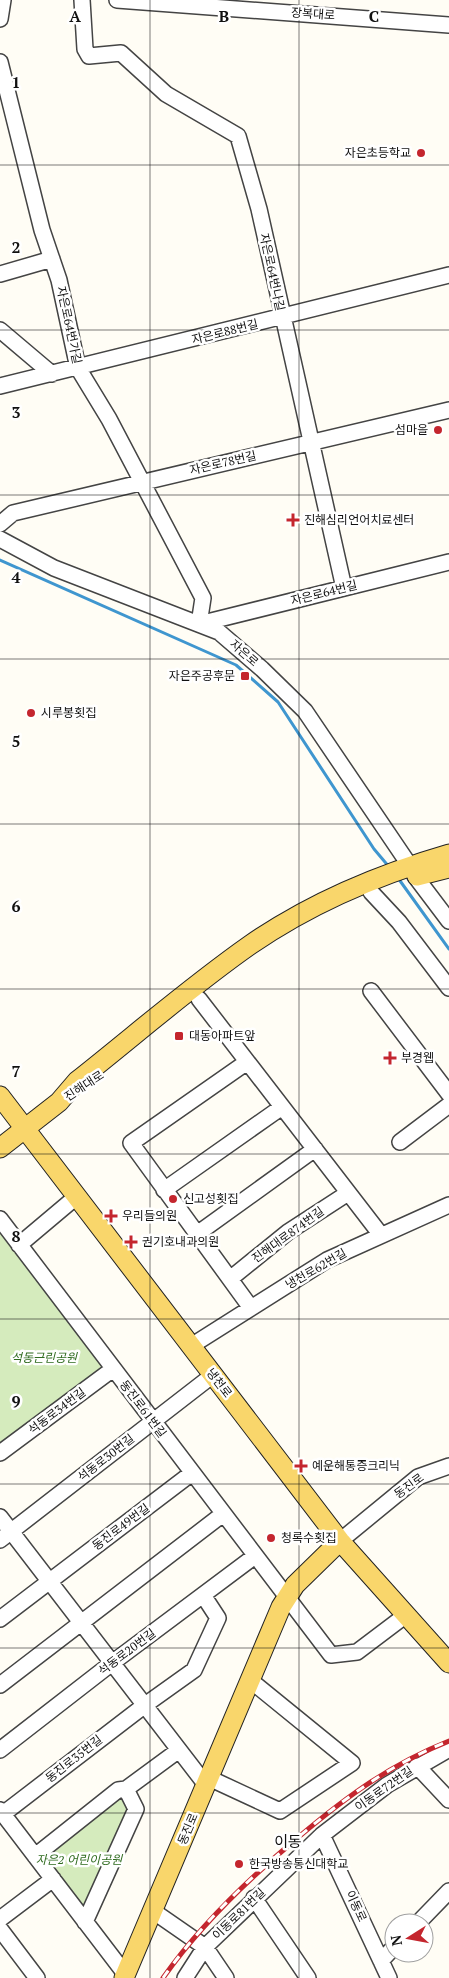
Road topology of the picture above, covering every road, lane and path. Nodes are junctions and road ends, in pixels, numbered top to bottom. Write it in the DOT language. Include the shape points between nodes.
graph roads {
  1 [pos="3,0"];
  2 [pos="82,0"];
  3 [pos="117,0"];
  4 [pos="0,19"];
  5 [pos="449,25"];
  6 [pos="0,62"];
  7 [pos="52,259"];
  8 [pos="0,274"];
  9 [pos="449,275"];
  10 [pos="282,317"];
  11 [pos="0,330"];
  12 [pos="78,368"];
  13 [pos="52,374"];
  14 [pos="0,386"];
  15 [pos="449,410"];
  16 [pos="310,443"];
  17 [pos="141,483"];
  18 [pos="0,524"];
  19 [pos="0,539"];
  20 [pos="449,562"];
  21 [pos="344,588"];
  22 [pos="199,624"];
  23 [pos="449,854"];
  24 [pos="449,868"];
  25 [pos="411,871"];
  26 [pos="380,885"];
  27 [pos="447,914"];
  28 [pos="449,988"];
  29 [pos="371,992"];
  30 [pos="199,999"];
  31 [pos="247,1062"];
  32 [pos="449,1094"];
  33 [pos="0,1096"];
  34 [pos="59,1102"];
  35 [pos="449,1105"];
  36 [pos="282,1107"];
  37 [pos="24,1129"];
  38 [pos="400,1142"];
  39 [pos="0,1148"];
  40 [pos="315,1149"];
  41 [pos="164,1190"];
  42 [pos="348,1192"];
  43 [pos="76,1197"];
  44 [pos="449,1205"];
  45 [pos="0,1220"];
  46 [pos="197,1234"];
  47 [pos="381,1236"];
  48 [pos="19,1245"];
  49 [pos="230,1279"];
  50 [pos="251,1308"];
  51 [pos="191,1346"];
  52 [pos="113,1369"];
  53 [pos="213,1375"];
  54 [pos="153,1422"];
  55 [pos="0,1453"];
  56 [pos="449,1466"];
  57 [pos="192,1473"];
  58 [pos="223,1514"];
  59 [pos="0,1517"];
  60 [pos="6,1535"];
  61 [pos="340,1541"];
  62 [pos="255,1556"];
  63 [pos="49,1581"];
  64 [pos="203,1595"];
  65 [pos="287,1598"];
  66 [pos="406,1615"];
  67 [pos="0,1619"];
  68 [pos="80,1621"];
  69 [pos="112,1663"];
  70 [pos="449,1663"];
  71 [pos="250,1680"];
  72 [pos="0,1685"];
  73 [pos="145,1705"];
  74 [pos="449,1749"];
  75 [pos="0,1750"];
  76 [pos="179,1750"];
  77 [pos="417,1766"];
  78 [pos="208,1781"];
  79 [pos="126,1789"];
  80 [pos="449,1800"];
  81 [pos="2,1812"];
  82 [pos="322,1835"];
  83 [pos="35,1856"];
  84 [pos="53,1879"];
  85 [pos="449,1891"];
  86 [pos="254,1898"];
  87 [pos="153,1911"];
  88 [pos="428,1913"];
  89 [pos="0,1919"];
  90 [pos="85,1922"];
  91 [pos="0,1929"];
  92 [pos="206,1947"];
  93 [pos="384,1958"];
  94 [pos="381,1961"];
  95 [pos="125,1976"];
  96 [pos="37,1978"];
  97 [pos="185,1978"];
  98 [pos="226,1978"];
  99 [pos="308,1978"];
  100 [pos="389,1978"];
  1 -- 4 [label="street"];
  2 -- 10 [label="street, 자은로64번나길" via="85,49 89,56 121,53 166,94 238,136 259,209"];
  3 -- 5 [label="street, 장복대로"];
  6 -- 7 [label="street, 자은로64번가길"];
  7 -- 8 [label="street"];
  7 -- 12 [label="street, 자은로64번가길"];
  9 -- 10 [label="street, 자은로88번길"];
  10 -- 12 [label="street, 자은로88번길"];
  10 -- 16 [label="street, 자은로64번나길"];
  11 -- 13 [label="street"];
  12 -- 13 [label="street, 자은로88번길"];
  12 -- 17 [label="street, 자은로64번가길" via="109,419"];
  13 -- 14 [label="street, 자은로88번길"];
  15 -- 16 [label="street, 자은로78번길"];
  16 -- 17 [label="street, 자은로78번길"];
  16 -- 21 [label="street, 자은로64번나길"];
  17 -- 18 [label="street, 자은로78번길" via="13,513"];
  17 -- 22 [label="street, 자은로64번가길" via="203,598"];
  19 -- 22 [label="street, 자은로" via="54,568"];
  20 -- 21 [label="street, 자은로64번길"];
  21 -- 22 [label="street, 자은로64번길"];
  22 -- 25 [label="street, 자은로" via="219,632 305,711"];
  23 -- 25 [label="main road"];
  24 -- 25 [label="main road"];
  25 -- 26 [label="main road"];
  25 -- 27 [label="street, 자은로"];
  26 -- 28 [label="street" via="399,922"];
  26 -- 30 [label="main road, 진해대로" via="265,950"];
  26 -- 34 [label="main road, 진해대로" via="305,912 250,945 77,1082"];
  29 -- 32 [label="street"];
  30 -- 31 [label="street"];
  30 -- 34 [label="main road, 진해대로" via="86,1088"];
  31 -- 36 [label="street"];
  31 -- 41 [label="street" via="130,1143"];
  33 -- 37 [label="main road, 냉천로"];
  34 -- 37 [label="main road"];
  35 -- 38 [label="street"];
  36 -- 40 [label="street"];
  36 -- 41 [label="street"];
  37 -- 39 [label="main road"];
  37 -- 43 [label="main road, 냉천로"];
  40 -- 42 [label="street"];
  40 -- 46 [label="street"];
  41 -- 46 [label="street"];
  42 -- 47 [label="street"];
  42 -- 49 [label="street, 진해대로874번길" via="288,1232"];
  43 -- 48 [label="street"];
  43 -- 51 [label="main road, 냉천로"];
  44 -- 47 [label="street, 냉천로62번길"];
  45 -- 48 [label="street, 동진로61번길"];
  46 -- 49 [label="street"];
  47 -- 50 [label="street, 냉천로62번길" via="327,1260"];
  48 -- 52 [label="street, 동진로61번길"];
  49 -- 50 [label="street"];
  50 -- 51 [label="street, 냉천로62번길"];
  51 -- 53 [label="main road, 냉천로"];
  52 -- 54 [label="street, 동진로61번길"];
  52 -- 55 [label="street, 석동로34번길"];
  53 -- 54 [label="street, 석동로30번길"];
  53 -- 61 [label="main road, 냉천로"];
  54 -- 57 [label="street, 동진로61번길"];
  54 -- 60 [label="street, 석동로30번길"];
  56 -- 61 [label="street, 동진로" via="418,1477"];
  57 -- 58 [label="street, 동진로61번길"];
  57 -- 63 [label="street, 동진로49번길"];
  58 -- 62 [label="street, 동진로61번길"];
  58 -- 68 [label="street"];
  59 -- 60 [label="street"];
  60 -- 63 [label="street"];
  61 -- 65 [label="main road, 동진로" via="295,1585"];
  61 -- 66 [label="main road, 냉천로"];
  62 -- 64 [label="street, 석동로20번길"];
  62 -- 65 [label="street, 동진로61번길"];
  63 -- 67 [label="street"];
  63 -- 68 [label="street"];
  64 -- 69 [label="street, 석동로20번길"];
  64 -- 73 [label="street" via="218,1618 194,1670"];
  65 -- 66 [label="street" via="330,1655 357,1652"];
  65 -- 71 [label="main road, 동진로"];
  66 -- 70 [label="main road, 냉천로"];
  68 -- 69 [label="street"];
  68 -- 72 [label="street"];
  69 -- 73 [label="street"];
  69 -- 75 [label="street, 석동로20번길"];
  71 -- 78 [label="main road, 동진로"];
  71 -- 78 [label="street" via="352,1763 280,1811"];
  73 -- 76 [label="street"];
  73 -- 81 [label="street, 동진로35번길"];
  74 -- 77 [label="street, 이동로72번길"];
  76 -- 78 [label="street"];
  76 -- 79 [label="street"];
  77 -- 80 [label="street"];
  77 -- 82 [label="street, 이동로72번길" via="386,1785"];
  78 -- 87 [label="main road, 동진로"];
  79 -- 83 [label="street" via="118,1790"];
  79 -- 90 [label="street" via="136,1809"];
  81 -- 83 [label="street, 동진로35번길"];
  82 -- 86 [label="street, 이동로81번길"];
  82 -- 94 [label="street, 이동로"];
  83 -- 84 [label="street, 동진로35번길"];
  84 -- 89 [label="street"];
  84 -- 90 [label="street, 동진로35번길"];
  85 -- 88 [label="street"];
  86 -- 92 [label="street, 이동로81번길"];
  86 -- 99 [label="street"];
  87 -- 92 [label="street"];
  87 -- 95 [label="main road, 동진로"];
  90 -- 95 [label="street, 동진로35번길"];
  91 -- 96 [label="street"];
  92 -- 97 [label="street, 이동로81번길"];
  92 -- 98 [label="street"];
  93 -- 94 [label="street"];
  94 -- 100 [label="street, 이동로"];
}
